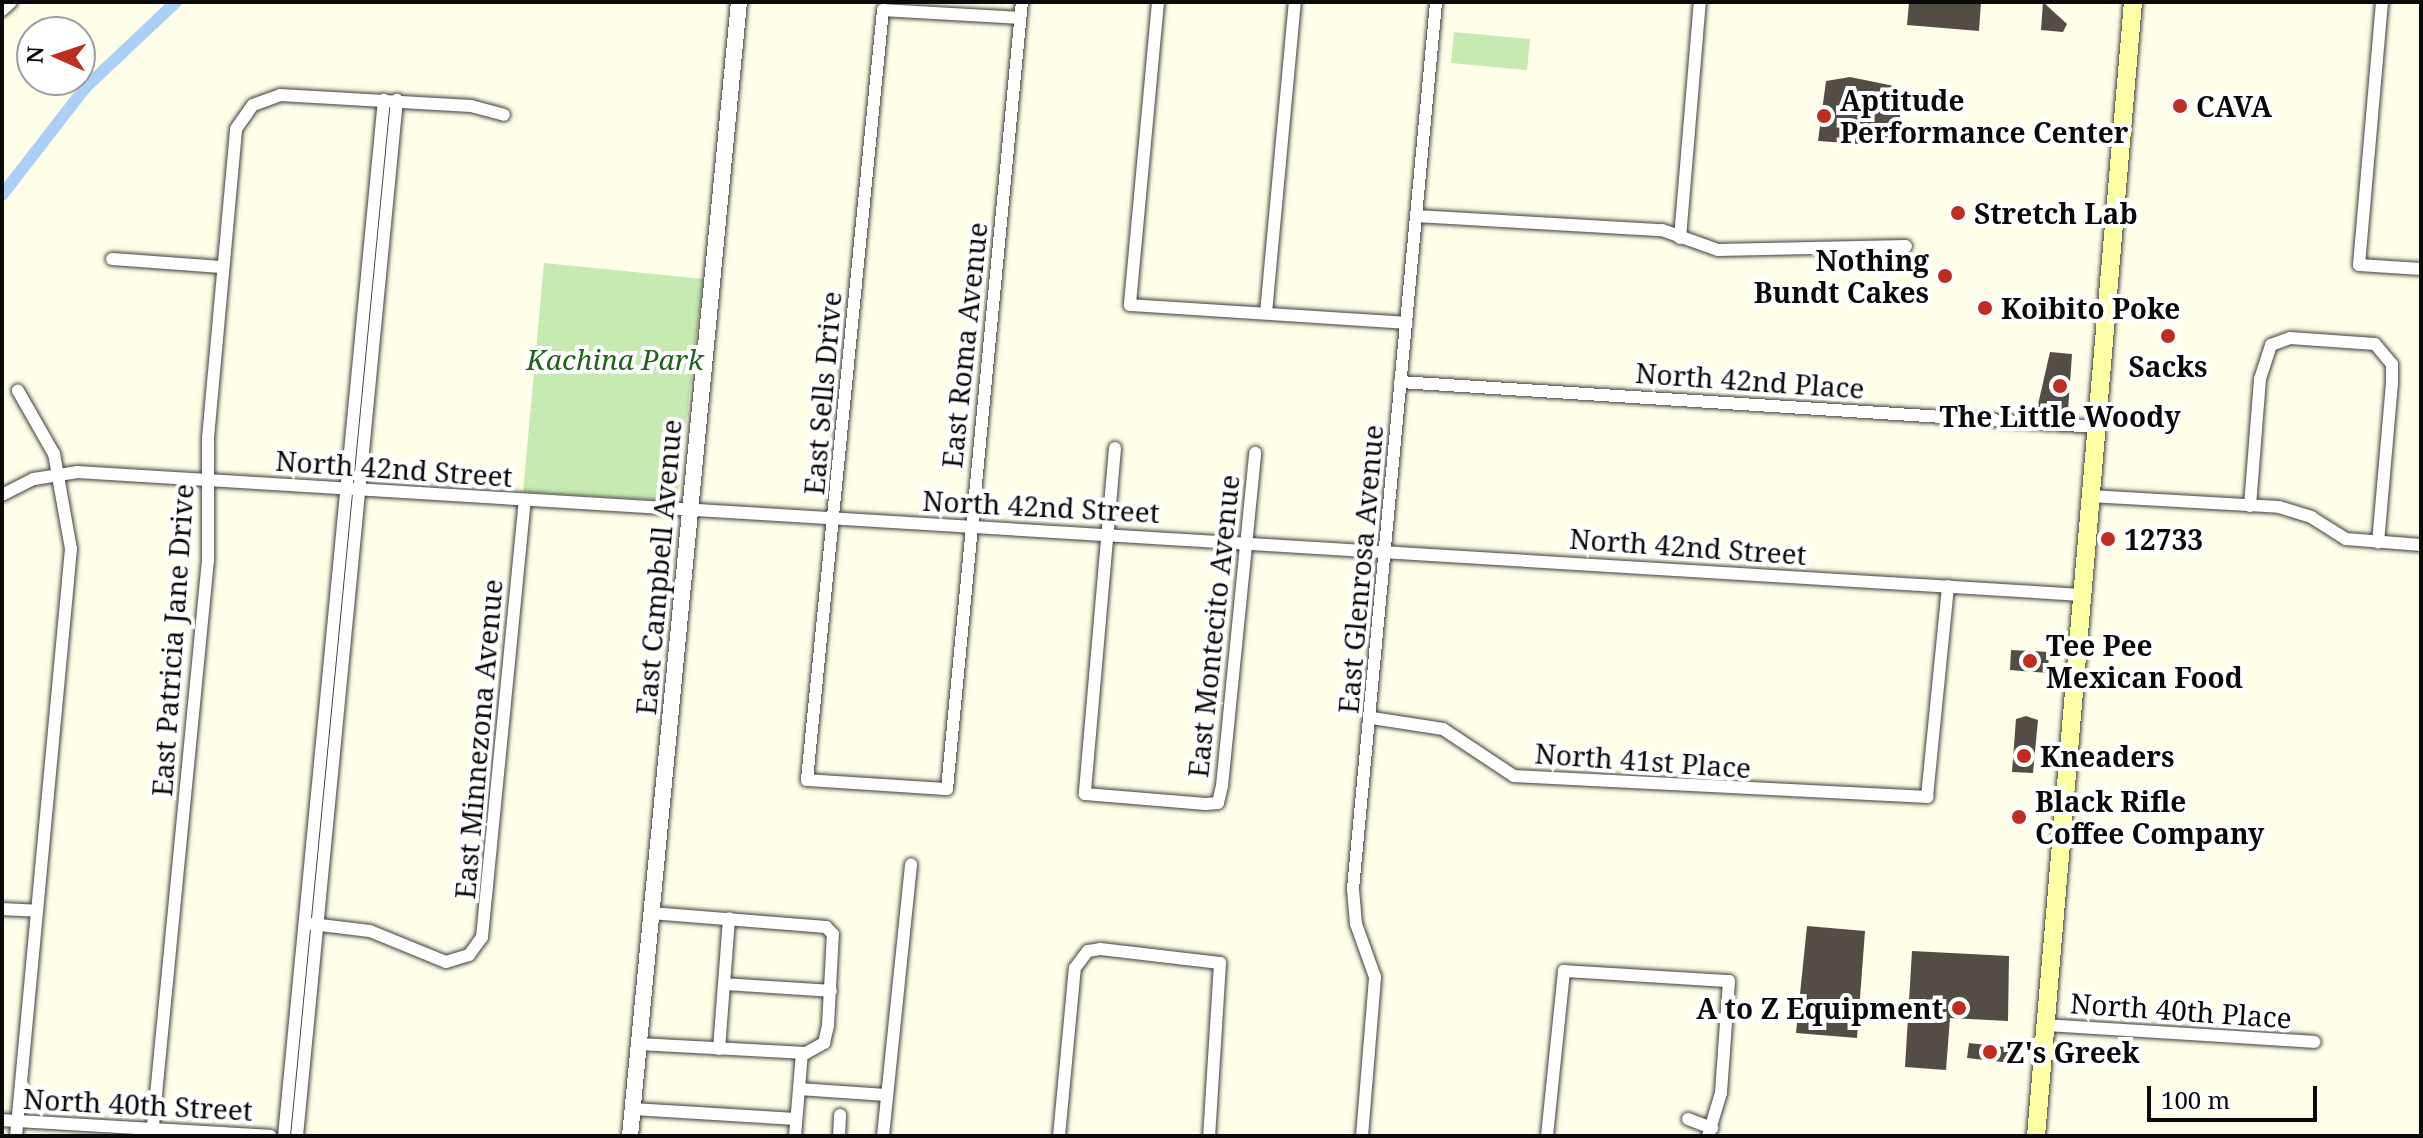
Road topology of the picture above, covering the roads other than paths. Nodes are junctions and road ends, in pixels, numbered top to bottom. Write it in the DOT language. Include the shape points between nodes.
graph roads {
  1 [pos="11,2"];
  2 [pos="739,2"];
  3 [pos="1022,2"];
  4 [pos="1158,2"];
  5 [pos="1295,2"];
  6 [pos="1436,2"];
  7 [pos="1700,2"];
  8 [pos="2133,2"];
  9 [pos="2382,2"];
  10 [pos="2,10"];
  11 [pos="1020,18"];
  12 [pos="390,100"];
  13 [pos="504,115"];
  14 [pos="376,177"];
  15 [pos="390,178"];
  16 [pos="1416,216"];
  17 [pos="1680,238"];
  18 [pos="1906,246"];
  19 [pos="112,259"];
  20 [pos="222,267"];
  21 [pos="2421,269"];
  22 [pos="1266,313"];
  23 [pos="1406,323"];
  24 [pos="364,375"];
  25 [pos="1400,382"];
  26 [pos="18,391"];
  27 [pos="2097,427"];
  28 [pos="1115,448"];
  29 [pos="1255,453"];
  30 [pos="61,474"];
  31 [pos="209,480"];
  32 [pos="353,490"];
  33 [pos="2,495"];
  34 [pos="2090,496"];
  35 [pos="525,500"];
  36 [pos="2250,506"];
  37 [pos="690,511"];
  38 [pos="835,517"];
  39 [pos="971,525"];
  40 [pos="1107,532"];
  41 [pos="1245,541"];
  42 [pos="2378,542"];
  43 [pos="2421,545"];
  44 [pos="1386,550"];
  45 [pos="1948,586"];
  46 [pos="2081,595"];
  47 [pos="1372,718"];
  48 [pos="323,729"];
  49 [pos="337,731"];
  50 [pos="947,789"];
  51 [pos="911,864"];
  52 [pos="2,909"];
  53 [pos="36,911"];
  54 [pos="651,913"];
  55 [pos="729,918"];
  56 [pos="311,924"];
  57 [pos="724,984"];
  58 [pos="831,991"];
  59 [pos="302,1010"];
  60 [pos="2045,1025"];
  61 [pos="2314,1042"];
  62 [pos="639,1044"];
  63 [pos="719,1049"];
  64 [pos="802,1053"];
  65 [pos="799,1089"];
  66 [pos="886,1095"];
  67 [pos="633,1109"];
  68 [pos="840,1115"];
  69 [pos="796,1119"];
  70 [pos="1688,1119"];
  71 [pos="2,1120"];
  72 [pos="17,1121"];
  73 [pos="1710,1132"];
  74 [pos="152,1133"];
  75 [pos="16,1136"];
  76 [pos="271,1136"];
  77 [pos="284,1136"];
  78 [pos="297,1136"];
  79 [pos="630,1136"];
  80 [pos="795,1136"];
  81 [pos="839,1136"];
  82 [pos="883,1136"];
  83 [pos="1059,1136"];
  84 [pos="1209,1136"];
  85 [pos="1362,1136"];
  86 [pos="1547,1136"];
  87 [pos="2036,1136"];
  1 -- 10 [label="street"];
  2 -- 37 [label="street, East Campbell Avenue"];
  3 -- 11 [label="street, East Roma Avenue"];
  4 -- 22 [label="street" via="1130,305"];
  5 -- 22 [label="street"];
  6 -- 16 [label="street, East Glenrosa Avenue"];
  7 -- 17 [label="street"];
  8 -- 27 [label="main road"];
  9 -- 21 [label="street" via="2359,265"];
  11 -- 38 [label="street, East Sells Drive" via="883,10"];
  11 -- 39 [label="street, East Roma Avenue"];
  12 -- 13 [label="street"];
  12 -- 14 [label="street"];
  12 -- 15 [label="street"];
  12 -- 20 [label="street, East Patricia Jane Drive" via="280,95 253,105 233,143"];
  14 -- 15 [label="street"];
  14 -- 24 [label="street"];
  15 -- 24 [label="street"];
  16 -- 17 [label="street" via="1662,230"];
  16 -- 23 [label="street, East Glenrosa Avenue"];
  17 -- 18 [label="street" via="1718,250"];
  19 -- 20 [label="street"];
  20 -- 31 [label="street, East Patricia Jane Drive"];
  22 -- 23 [label="street"];
  23 -- 25 [label="street, East Glenrosa Avenue"];
  24 -- 32 [label="street"];
  25 -- 27 [label="street, North 42nd Place"];
  25 -- 44 [label="street, East Glenrosa Avenue"];
  26 -- 30 [label="street"];
  27 -- 34 [label="main road"];
  28 -- 40 [label="street"];
  29 -- 41 [label="street, East Montecito Avenue"];
  30 -- 31 [label="street, North 42nd Street"];
  30 -- 33 [label="street, North 42nd Street"];
  30 -- 53 [label="street" via="70,574"];
  31 -- 32 [label="street, North 42nd Street"];
  31 -- 74 [label="street, East Patricia Jane Drive" via="208,560"];
  32 -- 35 [label="street, North 42nd Street"];
  32 -- 48 [label="street"];
  32 -- 49 [label="street"];
  34 -- 36 [label="street"];
  34 -- 46 [label="main road"];
  35 -- 37 [label="street, North 42nd Street"];
  35 -- 56 [label="street, East Minnezona Avenue" via="485,925 469,955 446,962 370,931"];
  36 -- 42 [label="street" via="2293,510 2333,536"];
  36 -- 42 [label="street" via="2260,379 2271,345 2290,338 2385,348 2392,383"];
  37 -- 38 [label="street, North 42nd Street"];
  37 -- 54 [label="street, East Campbell Avenue"];
  38 -- 39 [label="street, North 42nd Street"];
  38 -- 50 [label="street, East Sells Drive" via="807,780"];
  39 -- 40 [label="street, North 42nd Street"];
  39 -- 50 [label="street, East Roma Avenue"];
  40 -- 41 [label="street, North 42nd Street"];
  40 -- 41 [label="street, East Montecito Avenue" via="1085,794 1218,803"];
  41 -- 44 [label="street, North 42nd Street"];
  42 -- 43 [label="street"];
  44 -- 45 [label="street, North 42nd Street"];
  44 -- 47 [label="street, East Glenrosa Avenue"];
  45 -- 46 [label="street, North 42nd Street"];
  45 -- 47 [label="street, North 41st Place" via="1927,797 1514,776 1443,729"];
  46 -- 60 [label="main road"];
  47 -- 85 [label="street, East Glenrosa Avenue" via="1353,889 1356,924 1375,977"];
  48 -- 49 [label="street"];
  48 -- 56 [label="street"];
  49 -- 56 [label="street"];
  51 -- 66 [label="street"];
  52 -- 53 [label="street"];
  53 -- 72 [label="street"];
  54 -- 55 [label="street"];
  54 -- 62 [label="street, East Campbell Avenue"];
  55 -- 57 [label="street"];
  55 -- 58 [label="street" via="826,927 833,934"];
  56 -- 59 [label="street"];
  57 -- 58 [label="street"];
  57 -- 63 [label="street"];
  58 -- 64 [label="street" via="824,1043"];
  59 -- 77 [label="street"];
  59 -- 78 [label="street"];
  60 -- 61 [label="street, North 40th Place"];
  60 -- 87 [label="main road"];
  62 -- 63 [label="street"];
  62 -- 67 [label="street, East Campbell Avenue"];
  63 -- 64 [label="street"];
  64 -- 65 [label="street"];
  65 -- 66 [label="street"];
  65 -- 69 [label="street"];
  66 -- 82 [label="street"];
  67 -- 69 [label="street"];
  67 -- 79 [label="street, East Campbell Avenue"];
  68 -- 81 [label="street"];
  69 -- 80 [label="street"];
  70 -- 73 [label="street"];
  71 -- 72 [label="street, North 40th Street"];
  72 -- 74 [label="street, North 40th Street"];
  72 -- 75 [label="street"];
  73 -- 86 [label="street" via="1721,1093 1729,981 1564,971"];
  74 -- 76 [label="street, North 40th Street"];
  83 -- 84 [label="street" via="1075,968 1088,951 1220,963"];
}
